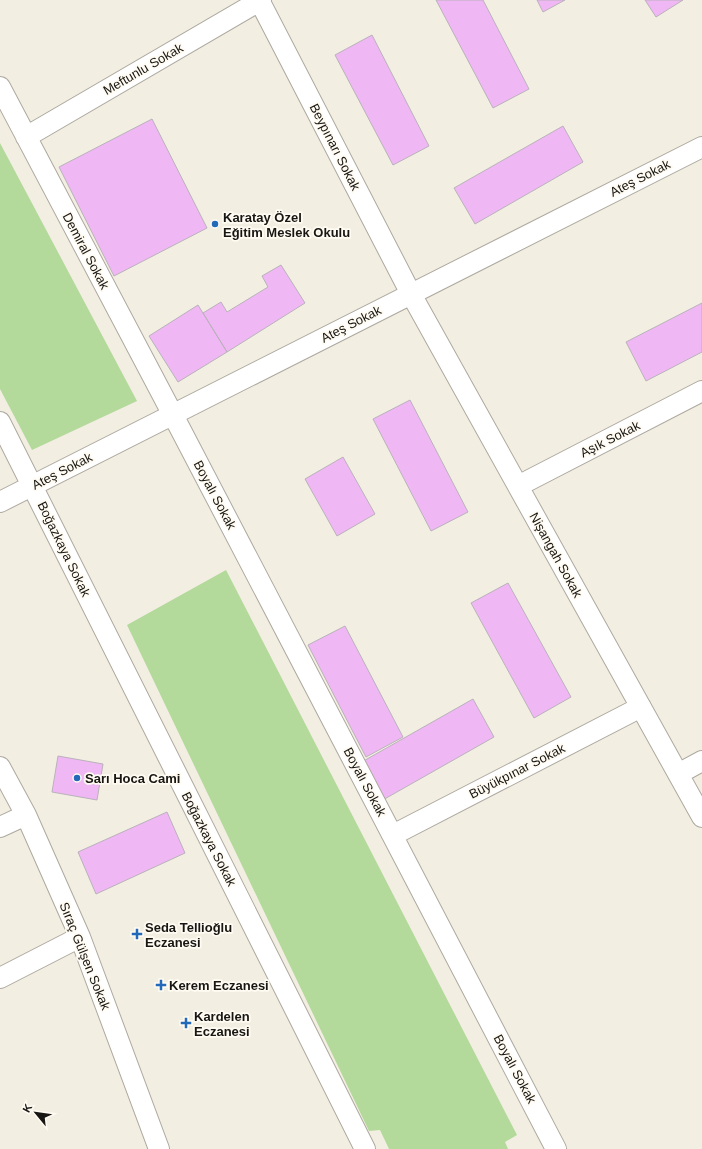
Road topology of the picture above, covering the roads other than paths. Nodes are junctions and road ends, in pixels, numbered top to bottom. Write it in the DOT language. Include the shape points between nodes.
graph roads {
  1 [pos="260,0"];
  2 [pos="0,87"];
  3 [pos="26,137"];
  4 [pos="702,147"];
  5 [pos="411,294"];
  6 [pos="702,392"];
  7 [pos="173,415"];
  8 [pos="0,422"];
  9 [pos="33,486"];
  10 [pos="518,486"];
  11 [pos="0,502"];
  12 [pos="641,708"];
  13 [pos="702,761"];
  14 [pos="0,767"];
  15 [pos="678,774"];
  16 [pos="26,815"];
  17 [pos="702,817"];
  18 [pos="0,827"];
  19 [pos="393,835"];
  20 [pos="80,937"];
  21 [pos="0,978"];
  22 [pos="159,1149"];
  23 [pos="365,1149"];
  24 [pos="556,1149"];
  1 -- 3 [label="street, Meftunlu Sokak"];
  1 -- 5 [label="street, Beypınarı Sokak"];
  2 -- 3 [label="street, Demiral Sokak"];
  3 -- 7 [label="street, Demiral Sokak"];
  4 -- 5 [label="street, Ateş Sokak"];
  5 -- 7 [label="street, Ateş Sokak"];
  5 -- 10 [label="street, Nişangah Sokak"];
  6 -- 10 [label="street, Aşık Sokak"];
  7 -- 9 [label="street, Ateş Sokak"];
  7 -- 19 [label="street, Boyalı Sokak"];
  8 -- 9 [label="street, Boğazkaya Sokak"];
  9 -- 11 [label="street, Ateş Sokak"];
  9 -- 23 [label="street, Boğazkaya Sokak"];
  10 -- 12 [label="street, Nişangah Sokak"];
  12 -- 15 [label="street, Nişangah Sokak"];
  12 -- 19 [label="street, Büyükpınar Sokak"];
  13 -- 15 [label="street"];
  14 -- 16 [label="street, Sıraç Gülşen Sokak"];
  15 -- 17 [label="street, Nişangah Sokak"];
  16 -- 18 [label="street"];
  16 -- 20 [label="street, Sıraç Gülşen Sokak"];
  19 -- 24 [label="street, Boyalı Sokak"];
  20 -- 21 [label="street"];
  20 -- 22 [label="street, Sıraç Gülşen Sokak"];
}
